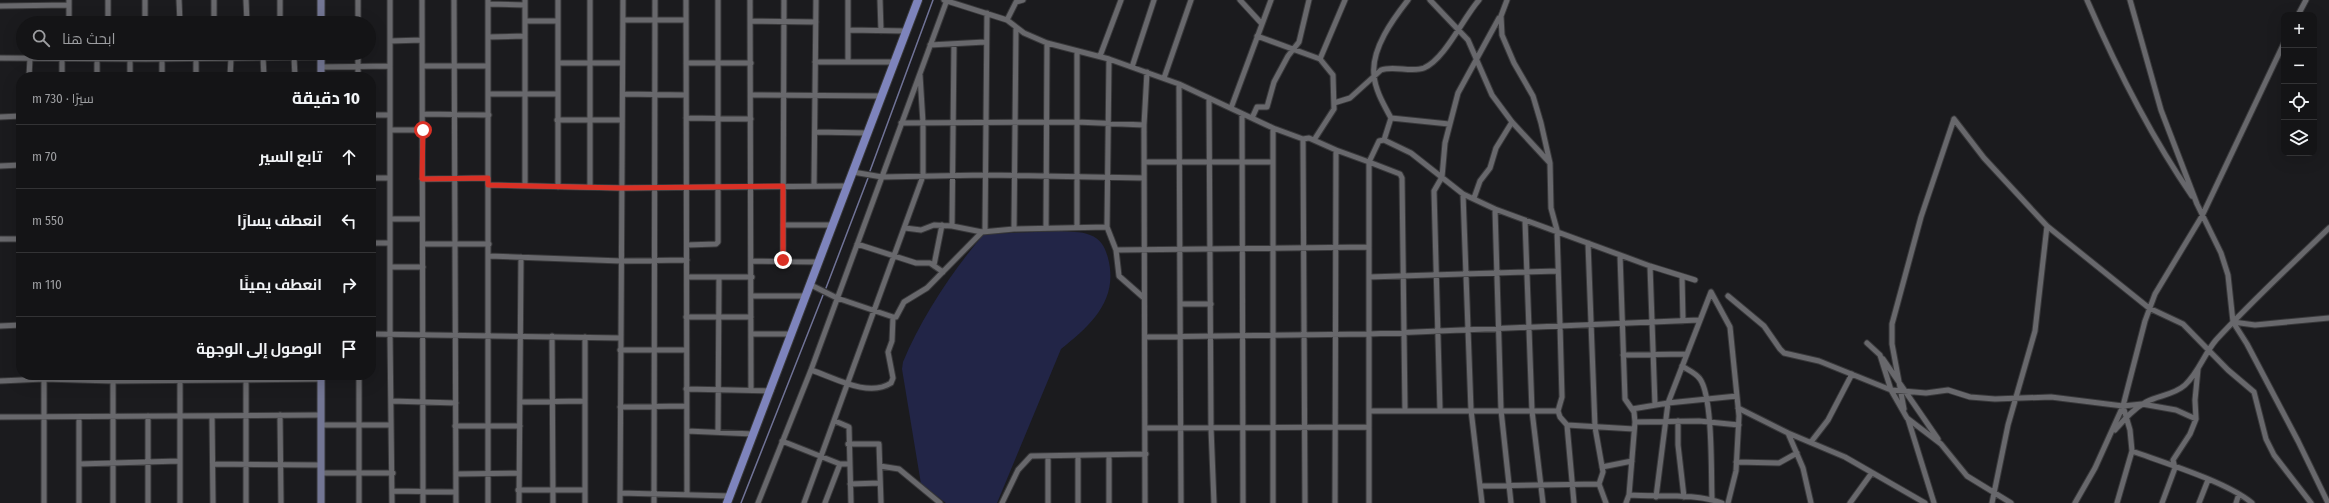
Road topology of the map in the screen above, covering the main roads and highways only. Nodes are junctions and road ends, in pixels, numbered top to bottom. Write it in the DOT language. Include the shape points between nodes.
graph roads {
  1 [pos="918,0"];
  2 [pos="729,500"];
  1 -- 2 [label="main road"];
}
